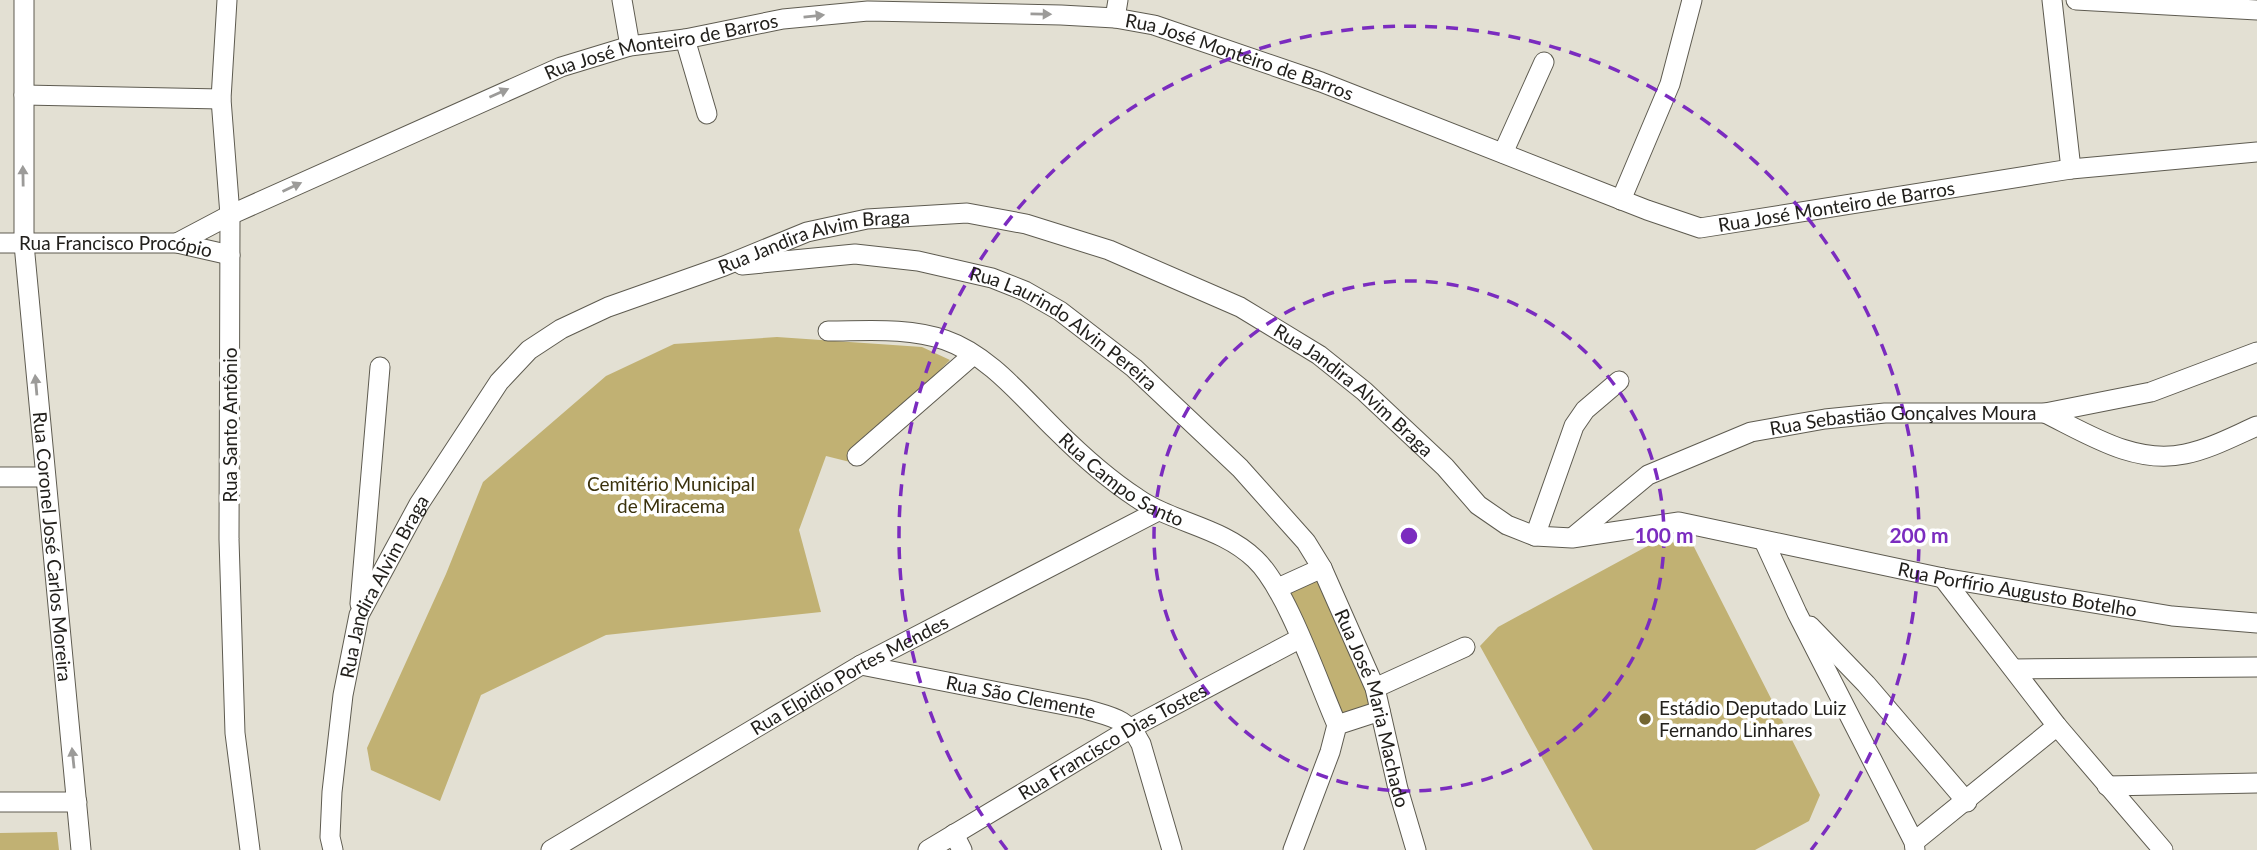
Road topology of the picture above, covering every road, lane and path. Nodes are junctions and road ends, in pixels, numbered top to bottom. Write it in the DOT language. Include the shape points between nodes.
graph roads {
  1 [pos="24,0"];
  2 [pos="227,0"];
  3 [pos="622,0"];
  4 [pos="1692,0"];
  5 [pos="2052,0"];
  6 [pos="2076,0"];
  7 [pos="1117,9"];
  8 [pos="2257,10"];
  9 [pos="685,39"];
  10 [pos="630,46"];
  11 [pos="1544,62"];
  12 [pos="24,95"];
  13 [pos="221,99"];
  14 [pos="707,114"];
  15 [pos="2257,152"];
  16 [pos="1503,153"];
  17 [pos="2071,169"];
  18 [pos="1621,200"];
  19 [pos="230,215"];
  20 [pos="0,243"];
  21 [pos="177,243"];
  22 [pos="24,244"];
  23 [pos="230,255"];
  24 [pos="724,266"];
  25 [pos="828,331"];
  26 [pos="2257,352"];
  27 [pos="973,355"];
  28 [pos="380,367"];
  29 [pos="1619,381"];
  30 [pos="2045,413"];
  31 [pos="2257,426"];
  32 [pos="857,456"];
  33 [pos="0,477"];
  34 [pos="43,477"];
  35 [pos="1158,511"];
  36 [pos="1535,536"];
  37 [pos="1573,538"];
  38 [pos="1764,541"];
  39 [pos="1322,568"];
  40 [pos="1943,578"];
  41 [pos="1278,588"];
  42 [pos="1797,613"];
  43 [pos="359,615"];
  44 [pos="2257,623"];
  45 [pos="1299,639"];
  46 [pos="1465,647"];
  47 [pos="861,665"];
  48 [pos="2257,667"];
  49 [pos="2014,669"];
  50 [pos="1375,688"];
  51 [pos="1380,711"];
  52 [pos="1337,725"];
  53 [pos="2057,726"];
  54 [pos="1133,727"];
  55 [pos="2257,783"];
  56 [pos="2107,786"];
  57 [pos="78,802"];
  58 [pos="1967,802"];
  59 [pos="0,803"];
  60 [pos="958,842"];
  61 [pos="1915,846"];
  62 [pos="81,850"];
  63 [pos="250,850"];
  64 [pos="333,850"];
  65 [pos="551,850"];
  66 [pos="928,850"];
  67 [pos="1172,850"];
  68 [pos="1293,850"];
  69 [pos="1416,850"];
  70 [pos="2163,850"];
  1 -- 12 [label="street, Rua Coronel José Carlos Moreira"];
  2 -- 13 [label="street, Rua Santo Antônio"];
  3 -- 10 [label="street"];
  4 -- 18 [label="street" via="1670,84"];
  5 -- 17 [label="street"];
  6 -- 8 [label="street"];
  9 -- 7 [label="street, Rua José Monteiro de Barros, one-way" via="783,19 868,10"];
  7 -- 16 [label="street, Rua José Monteiro de Barros"];
  9 -- 10 [label="street, Rua José Monteiro de Barros"];
  9 -- 14 [label="street"];
  19 -- 10 [label="street, Rua José Monteiro de Barros, one-way" via="561,67"];
  11 -- 16 [label="street"];
  12 -- 13 [label="street"];
  22 -- 12 [label="street, Rua Coronel José Carlos Moreira, one-way"];
  13 -- 19 [label="street, Rua Santo Antônio"];
  15 -- 17 [label="street, Rua José Monteiro de Barros"];
  16 -- 18 [label="street, Rua José Monteiro de Barros"];
  17 -- 18 [label="street, Rua José Monteiro de Barros" via="1700,228"];
  19 -- 21 [label="street, Rua José Monteiro de Barros"];
  19 -- 23 [label="street, Rua Santo Antônio"];
  20 -- 22 [label="street, Rua Francisco Procópio"];
  21 -- 22 [label="street, Rua Francisco Procópio"];
  21 -- 23 [label="street, Rua Francisco Procópio"];
  34 -- 22 [label="street, Rua Coronel José Carlos Moreira, one-way"];
  23 -- 63 [label="street, Rua Santo Antônio" via="229,539 235,733"];
  24 -- 36 [label="street, Rua Jandira Alvim Braga" via="807,232 919,214 967,213 1026,224 1109,250 1240,307 1319,355 1398,420 1478,505 1507,525"];
  24 -- 39 [label="street, Rua Laurindo Alvin Pereira" via="855,254 883,256 992,278 1025,290 1134,368 1256,485 1306,542"];
  24 -- 43 [label="street, Rua Jandira Alvim Braga" via="608,307 529,350 499,382 419,504"];
  25 -- 27 [label="street, Rua Campo Santo" via="914,333 946,340"];
  26 -- 30 [label="street, Rua Sebastião Gonçalves Moura" via="2151,392"];
  27 -- 32 [label="street"];
  27 -- 35 [label="street, Rua Campo Santo" via="1116,483"];
  28 -- 43 [label="street"];
  29 -- 36 [label="street" via="1585,410 1574,426"];
  30 -- 31 [label="street" via="2107,443 2135,453 2165,456 2185,454"];
  30 -- 37 [label="street, Rua Sebastião Gonçalves Moura" via="1885,413 1751,432 1647,475"];
  33 -- 34 [label="street"];
  57 -- 34 [label="street, Rua Coronel José Carlos Moreira, one-way"];
  35 -- 41 [label="street, Rua Campo Santo" via="1186,520 1255,558"];
  35 -- 47 [label="street, Rua Elpidio Portes Mendes"];
  36 -- 37 [label="street, Rua Jandira Alvim Braga"];
  37 -- 38 [label="street, Rua Porfírio Augusto Botelho" via="1679,522"];
  38 -- 40 [label="street, Rua Porfírio Augusto Botelho"];
  38 -- 42 [label="street"];
  39 -- 41 [label="street"];
  39 -- 50 [label="street, Rua José Maria Machado"];
  40 -- 44 [label="street, Rua Porfírio Augusto Botelho" via="2172,616"];
  40 -- 49 [label="street"];
  41 -- 45 [label="street, Rua Campo Santo"];
  42 -- 58 [label="street" via="1875,694"];
  42 -- 61 [label="street"];
  43 -- 64 [label="street, Rua Jandira Alvim Braga" via="332,793"];
  45 -- 52 [label="street, Rua Campo Santo"];
  45 -- 54 [label="street, Rua Francisco Dias Tostes"];
  46 -- 50 [label="street"];
  47 -- 54 [label="street, Rua São Clemente" via="1084,709"];
  47 -- 65 [label="street, Rua Elpidio Portes Mendes"];
  48 -- 49 [label="street"];
  49 -- 53 [label="street"];
  50 -- 51 [label="street, Rua José Maria Machado"];
  51 -- 52 [label="street"];
  51 -- 69 [label="street, Rua José Maria Machado"];
  52 -- 68 [label="street"];
  53 -- 56 [label="street"];
  53 -- 58 [label="street"];
  54 -- 60 [label="street, Rua Francisco Dias Tostes"];
  54 -- 67 [label="street"];
  55 -- 56 [label="street"];
  56 -- 70 [label="street"];
  57 -- 59 [label="street"];
  57 -- 62 [label="street, Rua Coronel José Carlos Moreira"];
  58 -- 61 [label="street"];
  60 -- 66 [label="street, Rua Francisco Dias Tostes"];
}
